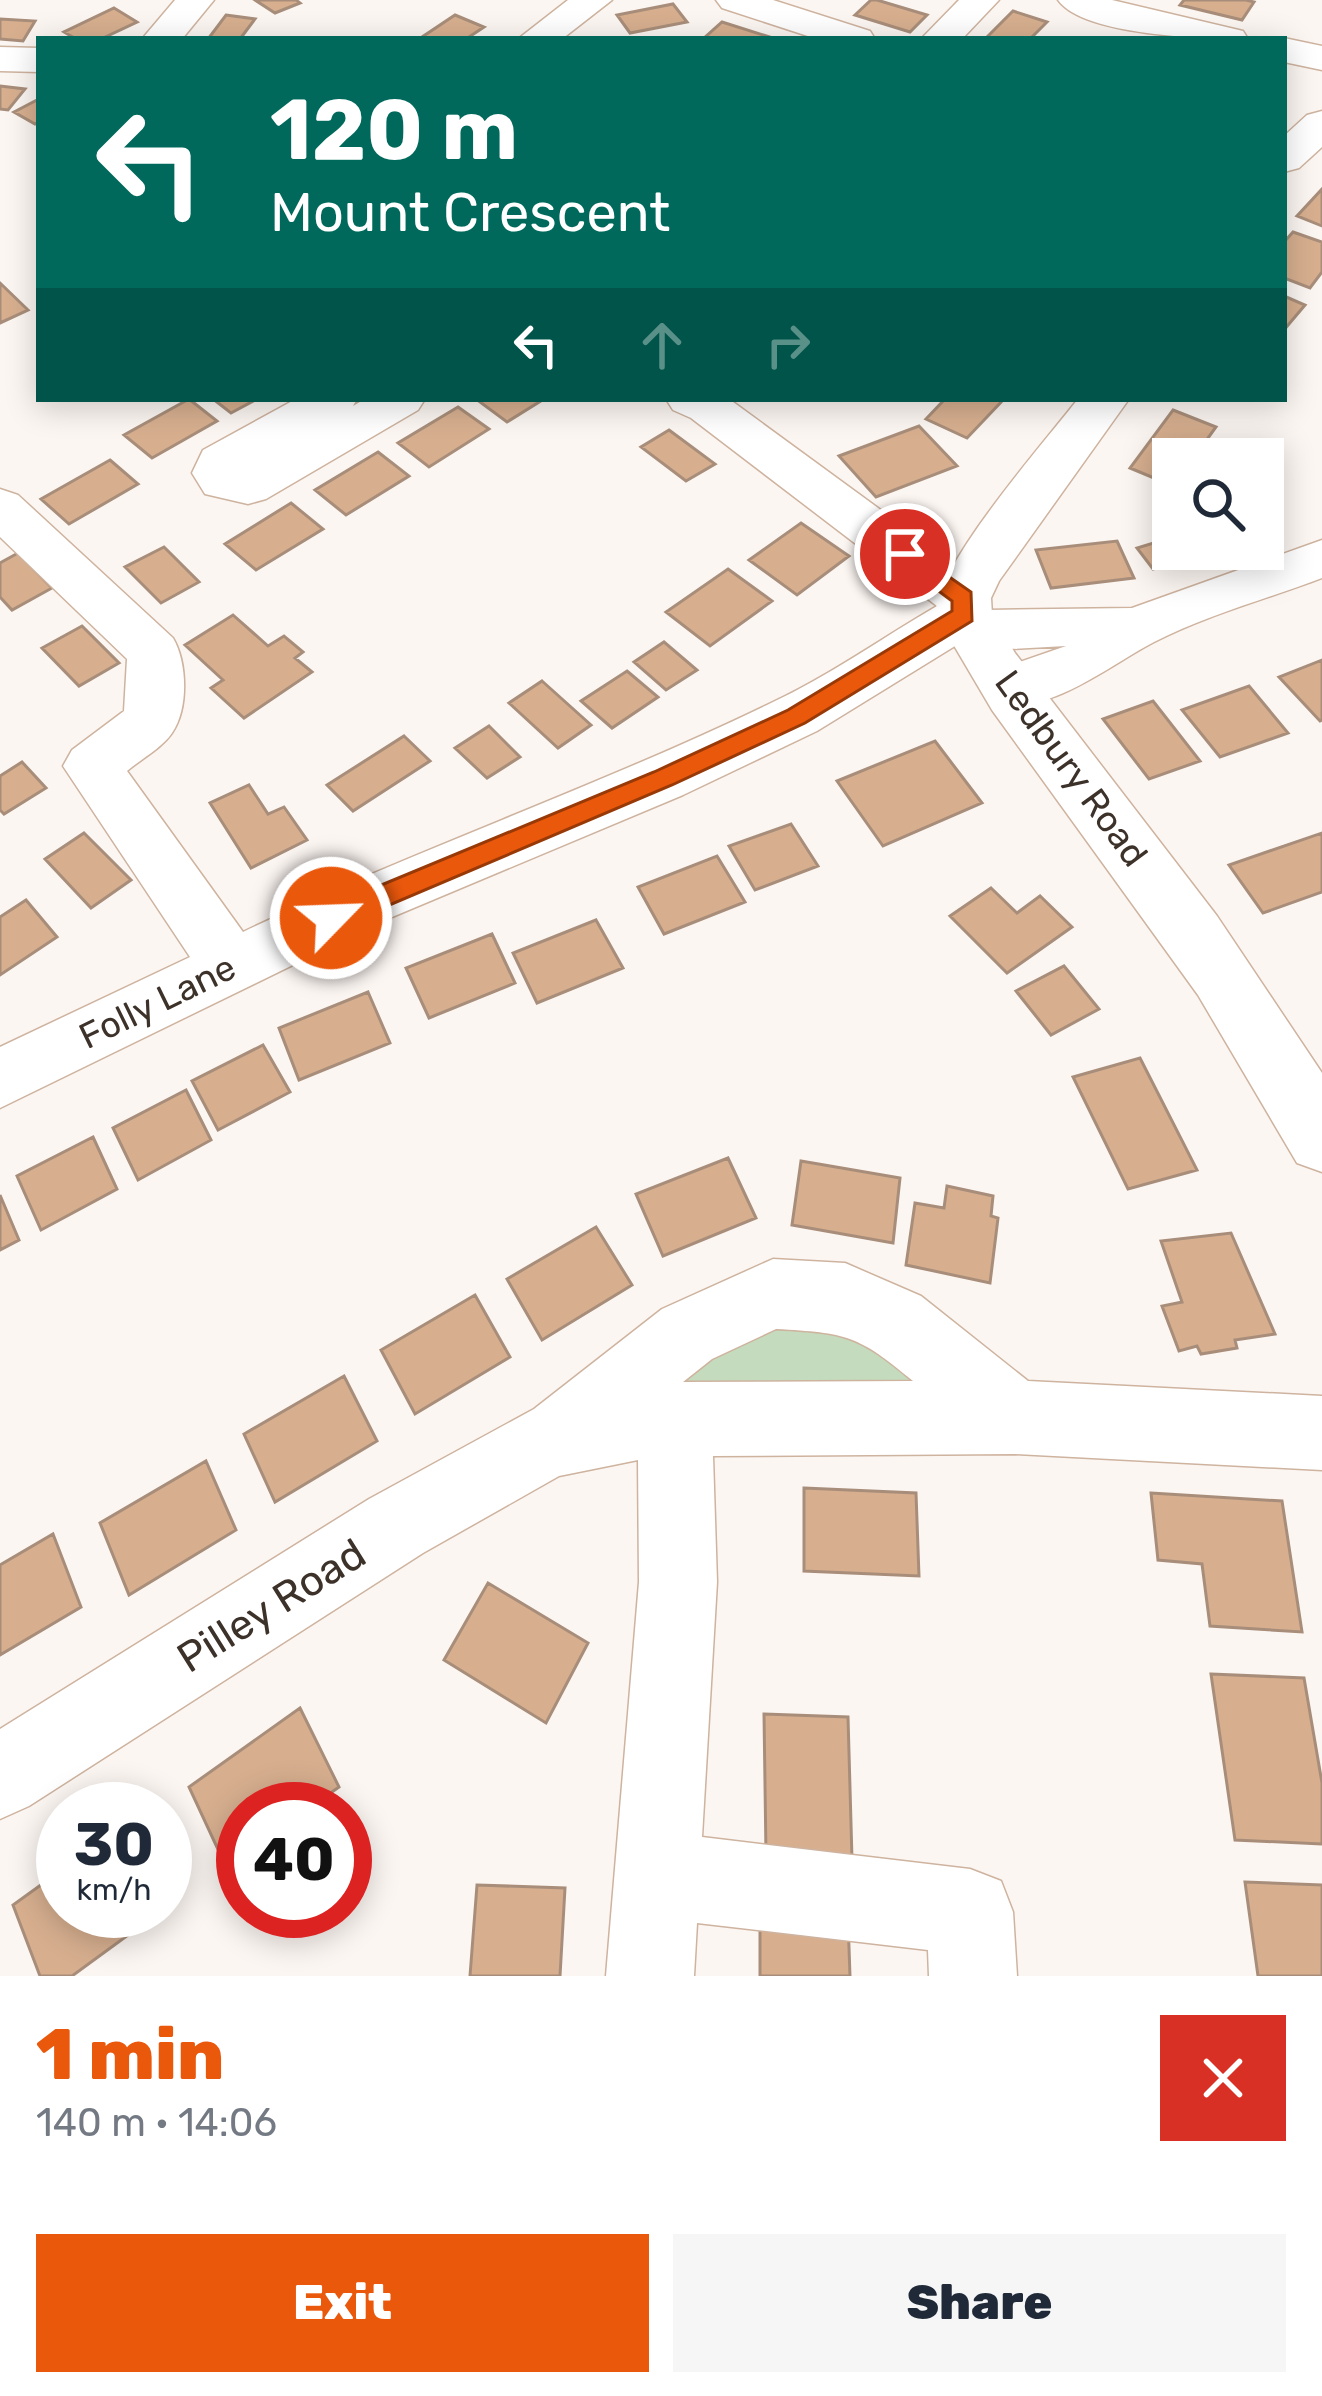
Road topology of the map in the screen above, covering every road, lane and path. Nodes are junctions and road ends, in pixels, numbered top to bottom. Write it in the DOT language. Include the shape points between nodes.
graph roads {
  1 [pos="195,0"];
  2 [pos="593,0"];
  3 [pos="735,0"];
  4 [pos="980,0"];
  5 [pos="1077,0"];
  6 [pos="164,36"];
  7 [pos="542,36"];
  8 [pos="847,36"];
  9 [pos="943,36"];
  10 [pos="1215,36"];
  11 [pos="1287,51"];
  12 [pos="1322,58"];
  13 [pos="0,59"];
  14 [pos="36,60"];
  15 [pos="1322,124"];
  16 [pos="1287,156"];
  17 [pos="329,402"];
  18 [pos="396,402"];
  19 [pos="696,402"];
  20 [pos="1102,402"];
  21 [pos="0,508"];
  22 [pos="1322,558"];
  23 [pos="966,614"];
  24 [pos="1135,628"];
  25 [pos="1011,687"];
  26 [pos="231,965"];
  27 [pos="0,1079"];
  28 [pos="1322,1140"];
  29 [pos="1015,1417"];
  30 [pos="675,1419"];
  31 [pos="1322,1433"];
  32 [pos="547,1441"];
  33 [pos="0,1777"];
  34 [pos="657,1875"];
  35 [pos="650,1976"];
  36 [pos="973,1976"];
  1 -- 6 [label="street"];
  2 -- 7 [label="street"];
  3 -- 8 [label="street"];
  4 -- 9 [label="street"];
  5 -- 10 [label="street"];
  11 -- 12 [label="street"];
  13 -- 14 [label="street"];
  15 -- 16 [label="highway"];
  17 -- 18 [label="street" via="220,462 223,482 248,487"];
  19 -- 23 [label="street"];
  20 -- 23 [label="highway" via="976,572"];
  21 -- 26 [label="street" via="154,652 150,722 92,766"];
  22 -- 24 [label="street"];
  23 -- 24 [label="street"];
  23 -- 25 [label="highway, Ledbury Road"];
  23 -- 26 [label="street, Folly Lane" via="796,716"];
  24 -- 25 [label="street" via="1082,663"];
  25 -- 28 [label="highway, Ledbury Road" via="1205,947"];
  26 -- 27 [label="street, Folly Lane"];
  29 -- 30 [label="street, Pilley Road"];
  29 -- 31 [label="street, Pilley Road"];
  29 -- 32 [label="street, Pilley Road" via="896,1321 845,1298 773,1294 687,1334"];
  30 -- 32 [label="street, Pilley Road"];
  30 -- 34 [label="street" via="678,1582"];
  32 -- 33 [label="street, Pilley Road" via="396,1526"];
  34 -- 35 [label="street"];
  34 -- 36 [label="street" via="970,1912"];
}
